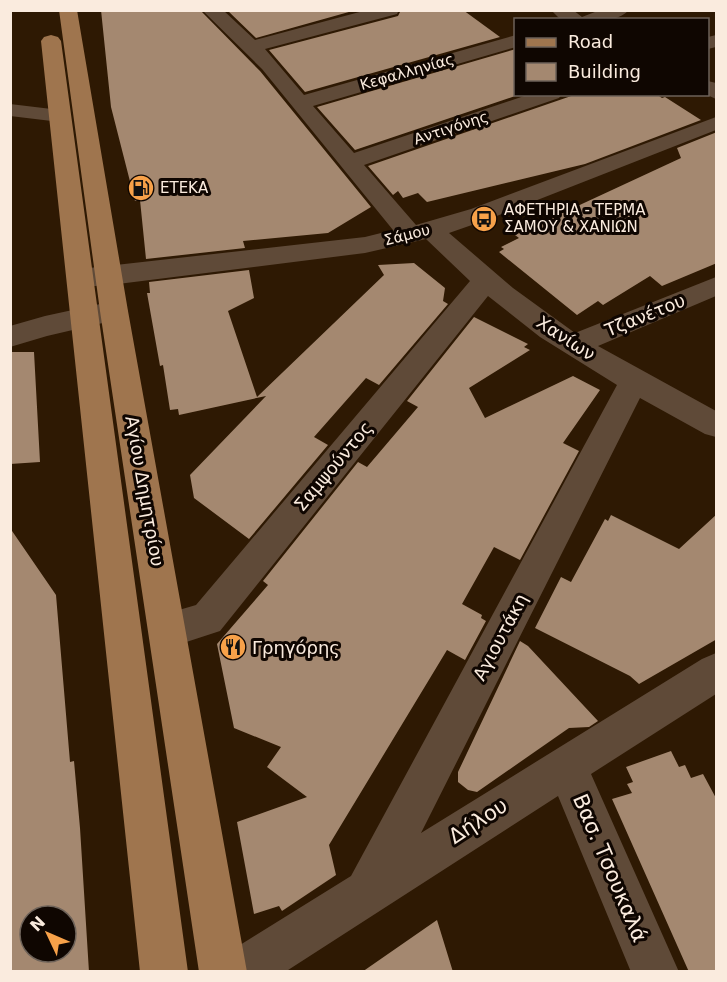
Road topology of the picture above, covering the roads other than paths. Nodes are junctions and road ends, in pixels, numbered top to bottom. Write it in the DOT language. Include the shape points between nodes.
graph roads {
  1 [pos="211,10"];
  2 [pos="383,11"];
  3 [pos="58,16"];
  4 [pos="514,42"];
  5 [pos="251,47"];
  6 [pos="546,96"];
  7 [pos="298,103"];
  8 [pos="10,110"];
  9 [pos="60,116"];
  10 [pos="717,123"];
  11 [pos="351,162"];
  12 [pos="421,232"];
  13 [pos="95,277"];
  14 [pos="485,281"];
  15 [pos="717,286"];
  16 [pos="100,314"];
  17 [pos="10,337"];
  18 [pos="573,345"];
  19 [pos="634,380"];
  20 [pos="717,425"];
  21 [pos="168,630"];
  22 [pos="717,672"];
  23 [pos="566,765"];
  24 [pos="367,893"];
  25 [pos="164,972"];
  26 [pos="223,972"];
  27 [pos="241,972"];
  28 [pos="655,972"];
  1 -- 5 [label="street, Χανίων"];
  2 -- 5 [label="street"];
  3 -- 9 [label="main road, Αγίου Δημητρίου"];
  3 -- 13 [label="main road, Αγίου Δημητρίου"];
  4 -- 7 [label="street, Κεφαλληνίας"];
  5 -- 7 [label="street, Χανίων"];
  6 -- 11 [label="street, Αντιγόνης"];
  7 -- 11 [label="street, Χανίων"];
  8 -- 9 [label="street"];
  9 -- 13 [label="main road, Αγίου Δημητρίου"];
  10 -- 12 [label="street, Σάμου" via="480,214"];
  11 -- 12 [label="street, Χανίων"];
  12 -- 13 [label="street, Σάμου" via="365,245"];
  12 -- 14 [label="street, Χανίων"];
  13 -- 16 [label="main road, Αγίου Δημητρίου"];
  14 -- 18 [label="street, Χανίων"];
  14 -- 21 [label="street, Σαμψούντος" via="207,619"];
  15 -- 18 [label="street, Τζανέτου"];
  16 -- 17 [label="street"];
  16 -- 21 [label="main road, Αγίου Δημητρίου"];
  16 -- 25 [label="main road, Αγίου Δημητρίου" via="121,645"];
  18 -- 19 [label="street, Χανίων"];
  19 -- 20 [label="street, Χανίων"];
  19 -- 24 [label="street, Αγιουτάκη"];
  21 -- 26 [label="main road, Αγίου Δημητρίου"];
  22 -- 23 [label="street, Δήλου"];
  23 -- 24 [label="street, Δήλου"];
  23 -- 28 [label="street, Βασ. Τσουκαλά"];
  24 -- 27 [label="street, Δήλου"];
}
